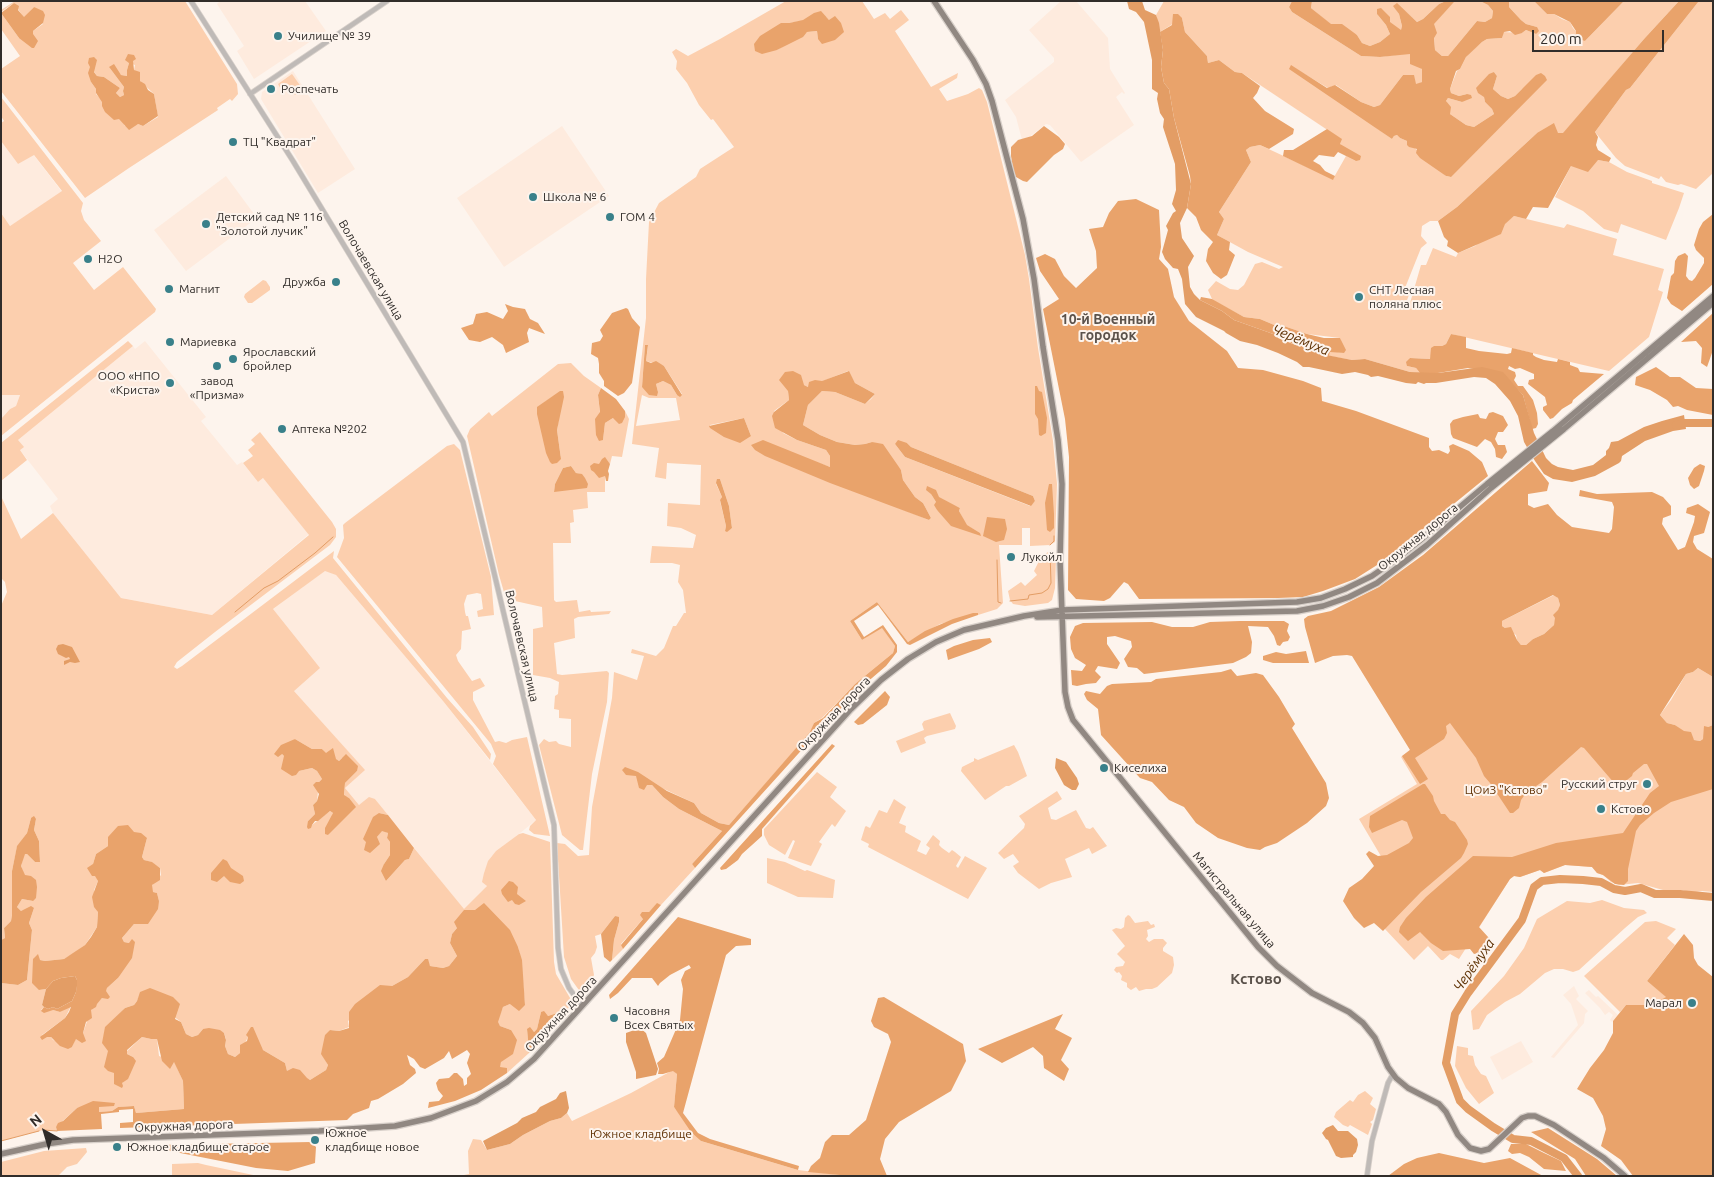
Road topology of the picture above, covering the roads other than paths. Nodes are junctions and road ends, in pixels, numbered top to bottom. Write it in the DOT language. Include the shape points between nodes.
graph roads {
  1 [pos="191,1"];
  2 [pos="387,1"];
  3 [pos="934,1"];
  4 [pos="250,94"];
  5 [pos="1713,296"];
  6 [pos="1713,303"];
  7 [pos="1555,433"];
  8 [pos="1062,613"];
  9 [pos="582,1006"];
  10 [pos="1393,1074"];
  11 [pos="1,1154"];
  12 [pos="1367,1176"];
  13 [pos="1624,1176"];
  1 -- 4 [label="street, Волочаевская улица"];
  2 -- 4 [label="street"];
  3 -- 8 [label="main road, Магистральная улица" via="986,84 1023,219 1058,440 1062,484"];
  4 -- 9 [label="street, Волочаевская улица" via="460,435 554,824 561,969"];
  5 -- 7 [label="main road, Окружная дорога"];
  6 -- 7 [label="main road, Окружная дорога"];
  7 -- 8 [label="main road, Окружная дорога" via="1514,465 1402,565 1349,597 1297,611"];
  8 -- 9 [label="main road, Окружная дорога" via="1007,619 964,630 908,659 873,688 796,769"];
  8 -- 10 [label="main road, Магистральная улица" via="1066,698 1075,724 1253,941 1304,988 1364,1023"];
  9 -- 11 [label="main road, Окружная дорога" via="530,1063 497,1090 465,1106 418,1122 338,1130 73,1140"];
  10 -- 12 [label="street" via="1372,1141"];
  10 -- 13 [label="main road" via="1408,1088 1442,1106 1458,1135 1470,1148 1489,1149 1518,1122 1532,1115 1544,1118 1596,1152"];
}
